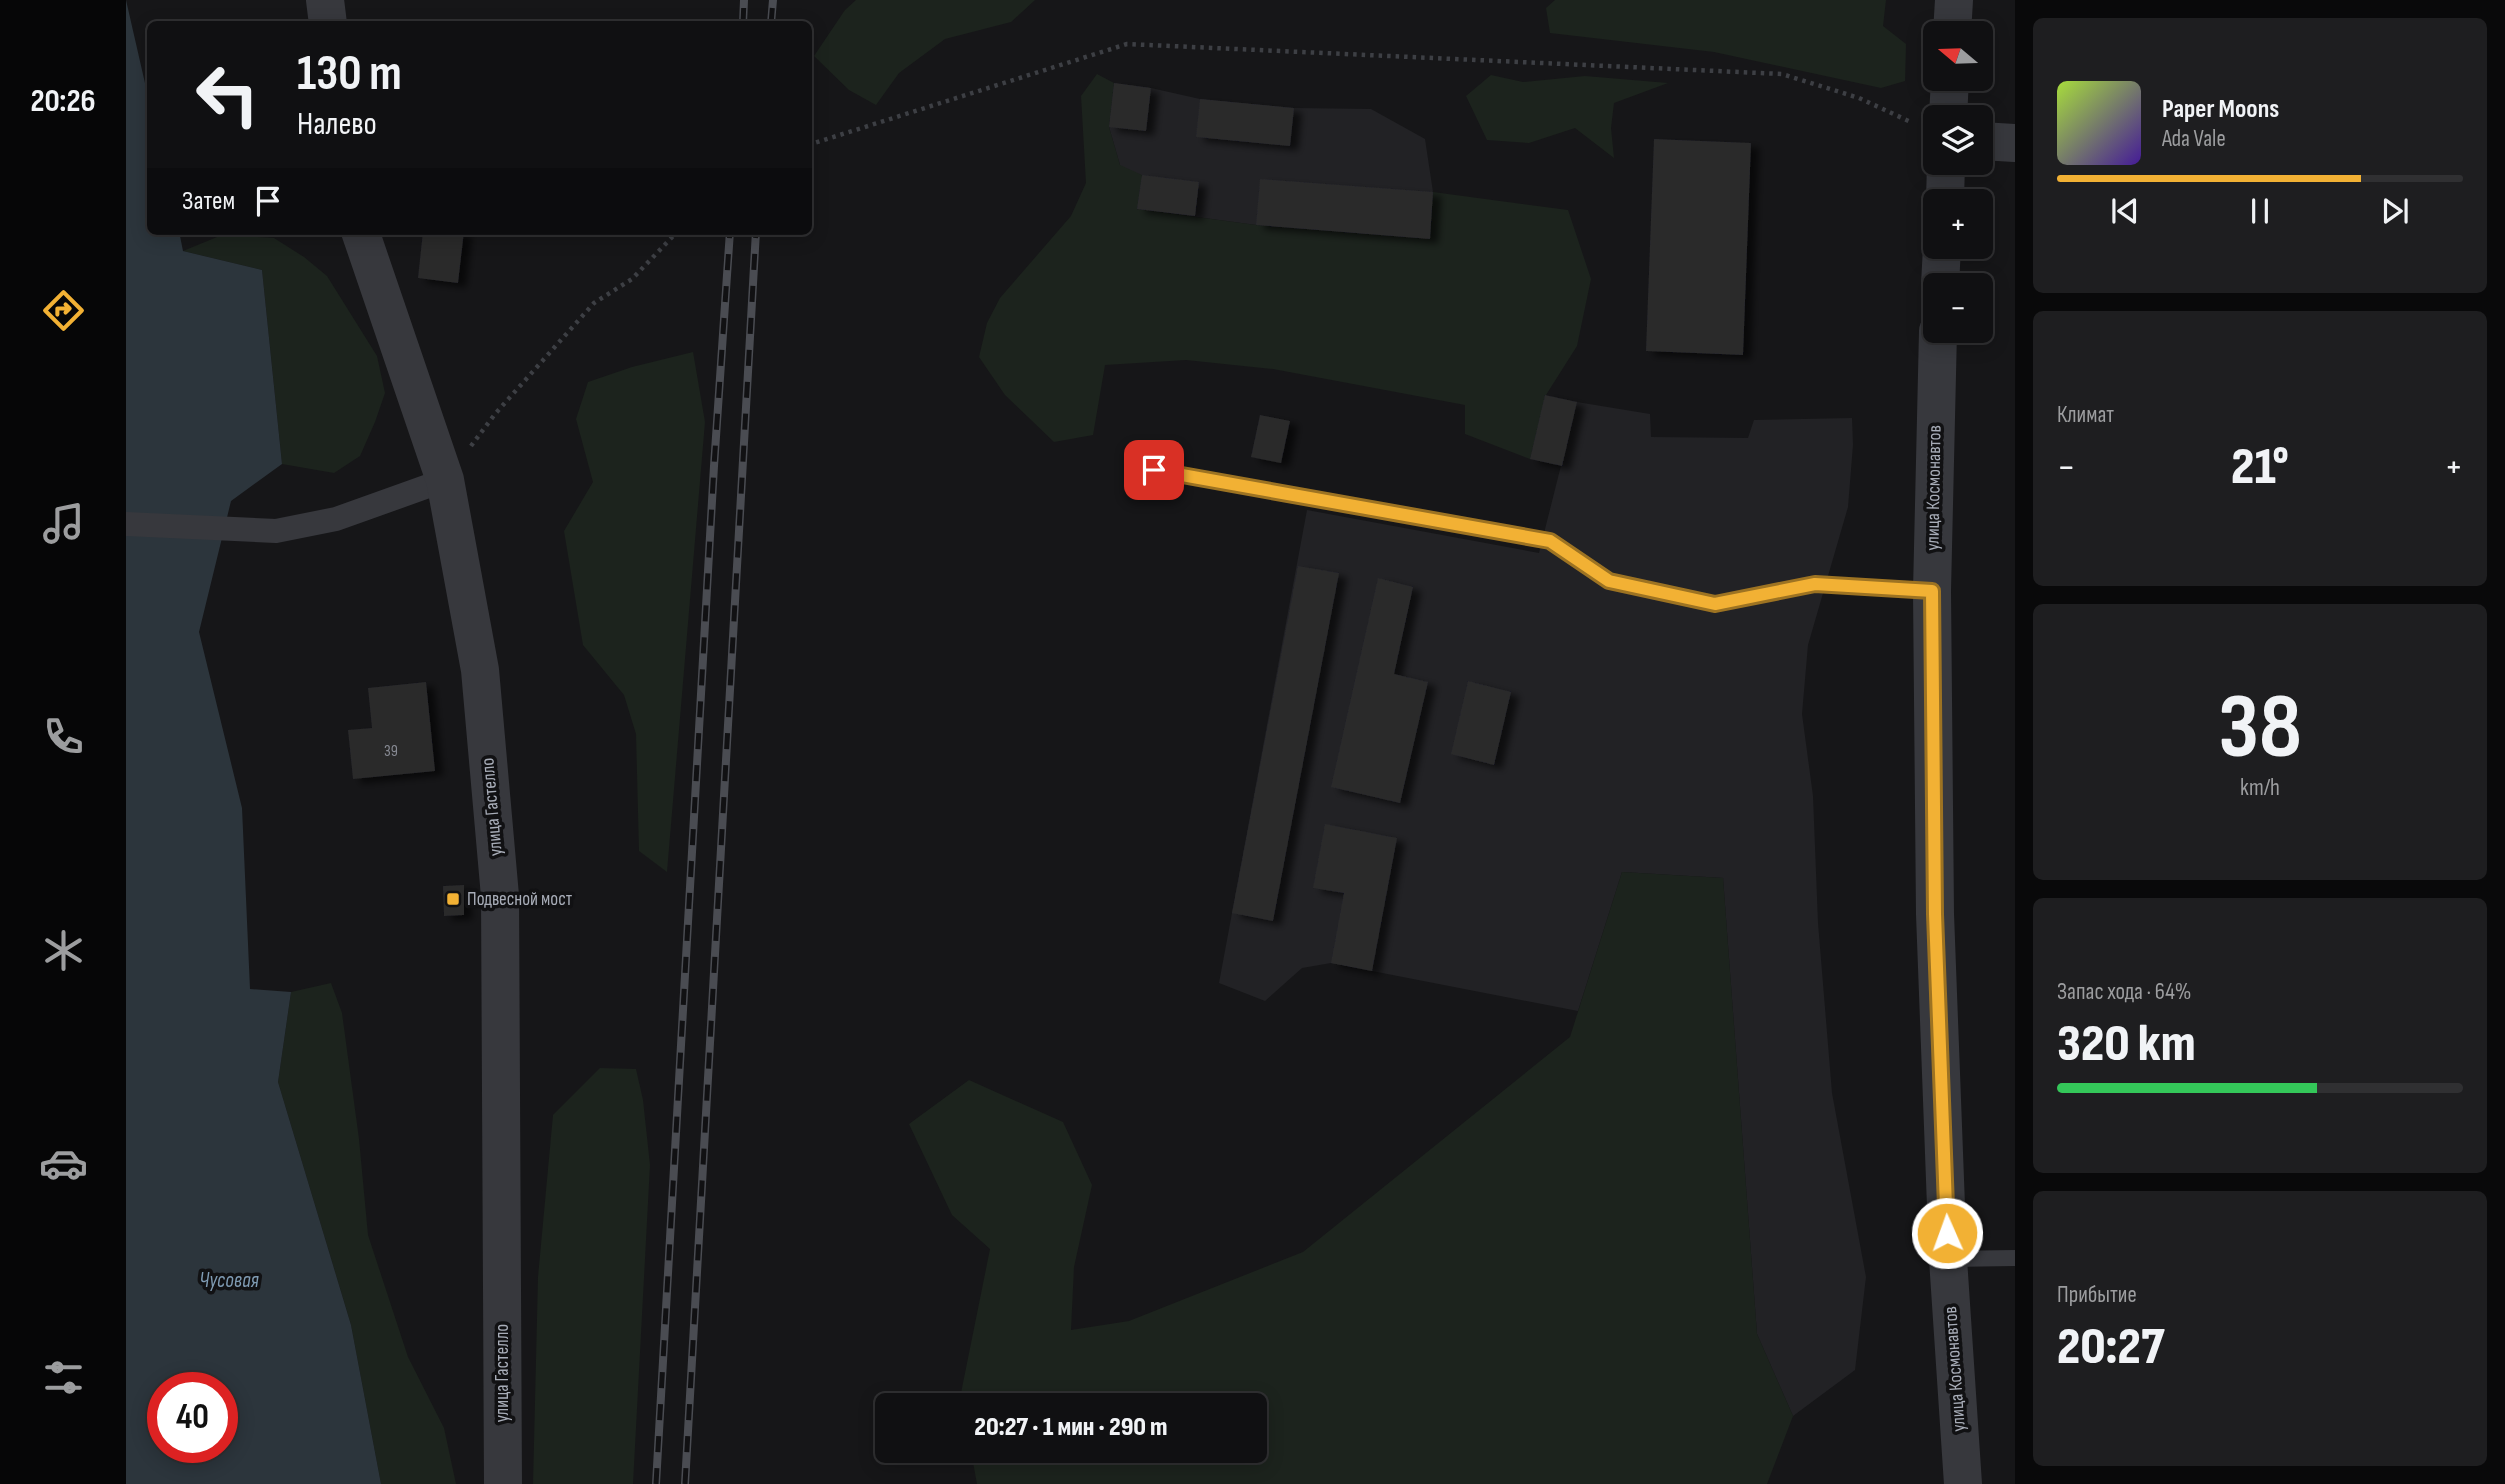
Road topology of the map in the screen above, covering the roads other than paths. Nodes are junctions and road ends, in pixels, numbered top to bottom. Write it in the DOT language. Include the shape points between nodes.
graph roads {
  1 [pos="325,0"];
  2 [pos="1954,0"];
  3 [pos="328,21"];
  4 [pos="1953,21"];
  5 [pos="1993,142"];
  6 [pos="2015,143"];
  7 [pos="361,235"];
  8 [pos="1938,343"];
  9 [pos="1154,470"];
  10 [pos="445,480"];
  11 [pos="126,524"];
  12 [pos="1932,591"];
  13 [pos="2015,1258"];
  14 [pos="1948,1259"];
  15 [pos="503,1484"];
  16 [pos="1963,1484"];
  1 -- 3 [label="street"];
  2 -- 4 [label="street"];
  5 -- 6 [label="street"];
  7 -- 10 [label="street, улица Гастелло"];
  8 -- 12 [label="street, улица Космонавтов"];
  9 -- 12 [label="lane" via="1550,541 1609,581 1715,604 1815,584"];
  10 -- 11 [label="street" via="337,519 276,531"];
  10 -- 15 [label="street, улица Гастелло" via="480,670 500,896"];
  12 -- 14 [label="street, улица Космонавтов" via="1935,914"];
  13 -- 14 [label="lane"];
  14 -- 16 [label="street, улица Космонавтов"];
}
